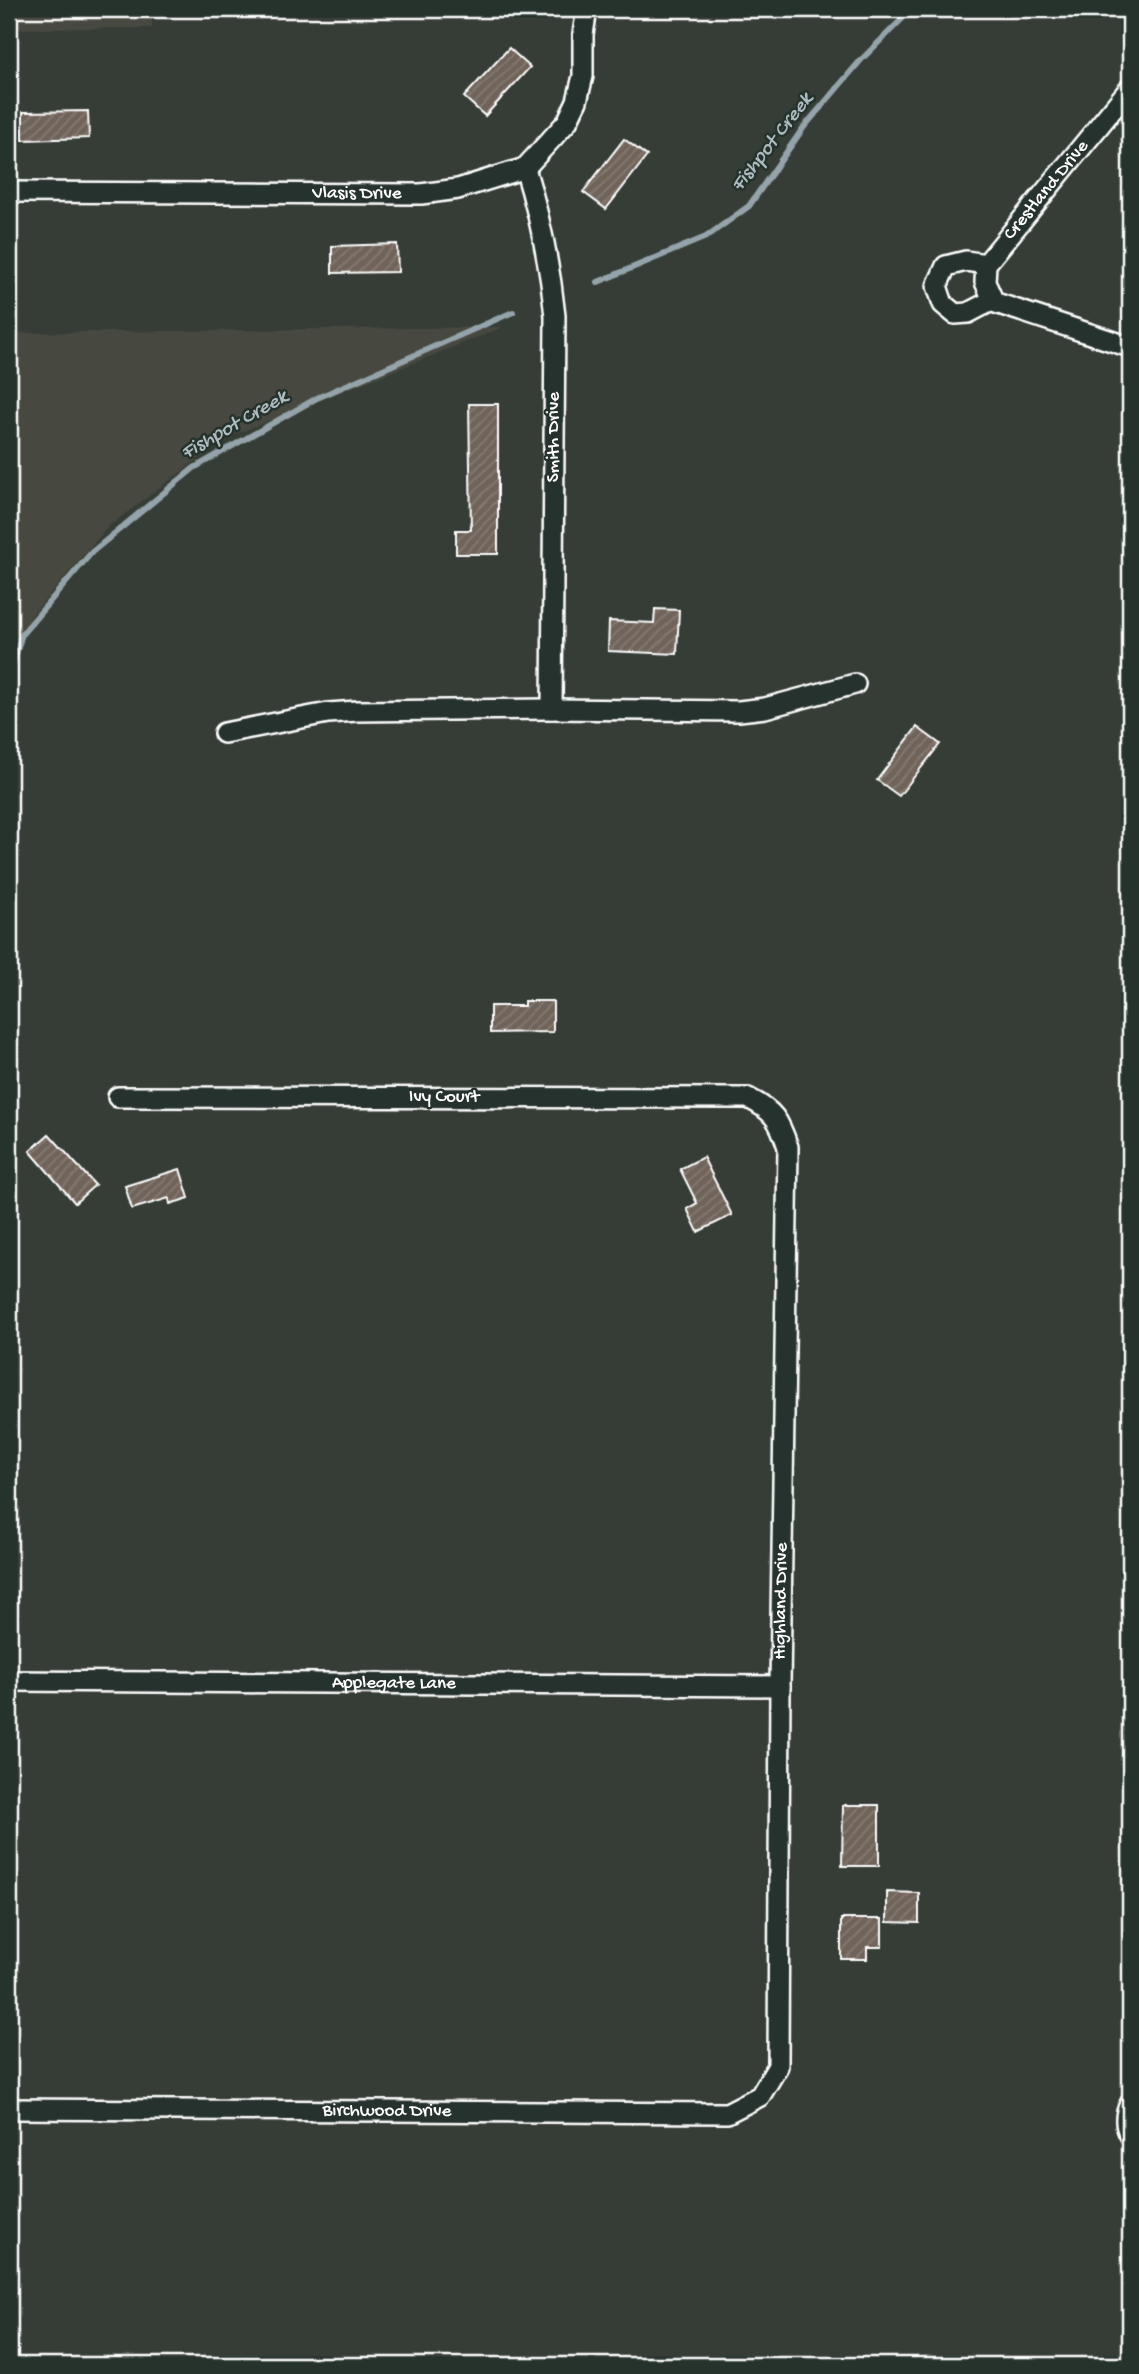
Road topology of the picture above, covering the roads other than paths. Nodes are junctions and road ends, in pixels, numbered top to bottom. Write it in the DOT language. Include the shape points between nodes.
graph roads {
  1 [pos="587,9"];
  2 [pos="1130,88"];
  3 [pos="525,168"];
  4 [pos="9,192"];
  5 [pos="986,264"];
  6 [pos="993,300"];
  7 [pos="1130,346"];
  8 [pos="855,684"];
  9 [pos="552,709"];
  10 [pos="224,733"];
  11 [pos="118,1097"];
  12 [pos="768,1108"];
  13 [pos="9,1681"];
  14 [pos="780,1686"];
  15 [pos="760,2096"];
  16 [pos="1130,2104"];
  17 [pos="9,2109"];
  18 [pos="1130,2134"];
  1 -- 3 [label="street" via="577,101 567,122"];
  2 -- 5 [label="street, Crestland Drive"];
  3 -- 4 [label="street, Vlasis Drive" via="458,189 421,194"];
  3 -- 9 [label="street, Smith Drive" via="551,275 555,316"];
  5 -- 6 [label="street" via="985,282"];
  5 -- 6 [label="street" via="966,261 946,266 937,286 943,304 955,314 968,313"];
  6 -- 7 [label="street"];
  8 -- 9 [label="street" via="738,711"];
  9 -- 10 [label="street" via="338,712"];
  11 -- 12 [label="street, Ivy Court" via="748,1098"];
  12 -- 14 [label="street, Highland Drive" via="788,1147"];
  13 -- 14 [label="street, Applegate Lane"];
  14 -- 15 [label="street, Highland Drive" via="778,2066"];
  15 -- 17 [label="street, Birchwood Drive" via="727,2113"];
  16 -- 18 [label="street" via="1126,2113"];
}
